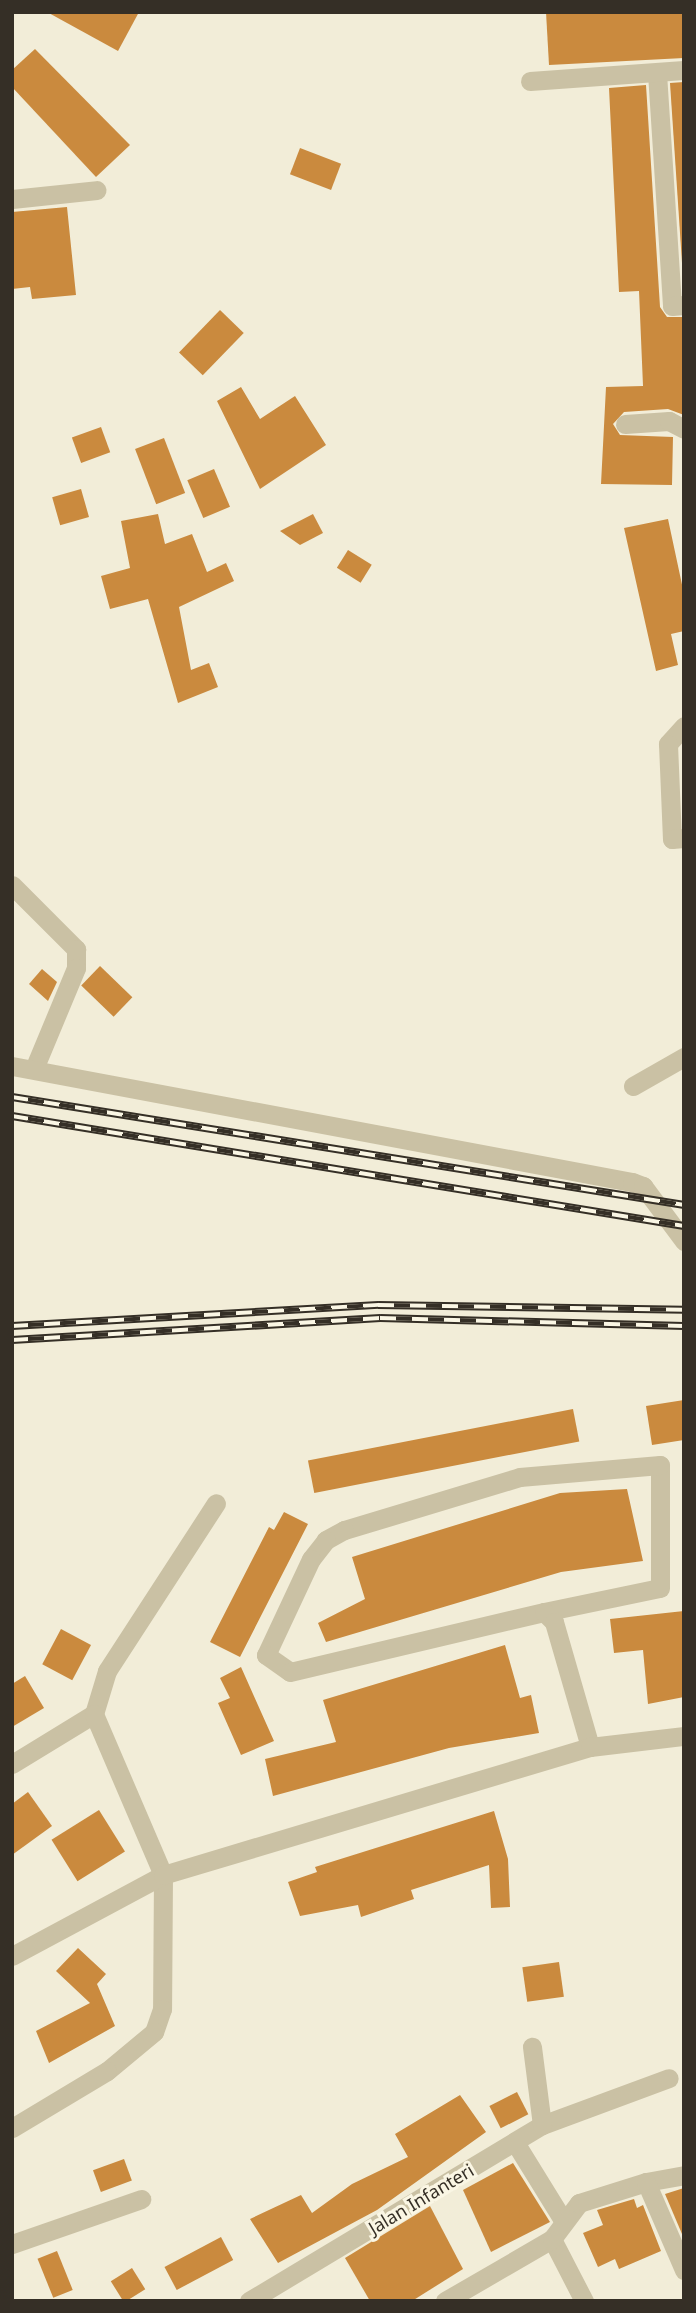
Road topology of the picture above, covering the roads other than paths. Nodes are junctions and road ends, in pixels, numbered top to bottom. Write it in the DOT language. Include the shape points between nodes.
graph roads {
  1 [pos="684,70"];
  2 [pos="657,73"];
  3 [pos="530,81"];
  4 [pos="97,190"];
  5 [pos="676,195"];
  6 [pos="12,199"];
  7 [pos="684,305"];
  8 [pos="625,424"];
  9 [pos="684,429"];
  10 [pos="683,724"];
  11 [pos="684,838"];
  12 [pos="12,885"];
  13 [pos="684,1057"];
  14 [pos="12,1066"];
  15 [pos="34,1069"];
  16 [pos="633,1086"];
  17 [pos="684,1241"];
  18 [pos="216,1503"];
  19 [pos="544,1612"];
  20 [pos="94,1714"];
  21 [pos="684,1736"];
  22 [pos="590,1747"];
  23 [pos="12,1764"];
  24 [pos="163,1875"];
  25 [pos="12,1956"];
  26 [pos="532,2047"];
  27 [pos="669,2078"];
  28 [pos="542,2125"];
  29 [pos="12,2127"];
  30 [pos="516,2144"];
  31 [pos="684,2175"];
  32 [pos="646,2182"];
  33 [pos="141,2199"];
  34 [pos="563,2220"];
  35 [pos="552,2239"];
  36 [pos="12,2244"];
  37 [pos="684,2270"];
  38 [pos="272,2295"];
  39 [pos="249,2301"];
  40 [pos="445,2301"];
  41 [pos="584,2301"];
  1 -- 2 [label="street"];
  2 -- 3 [label="street"];
  2 -- 5 [label="street"];
  4 -- 6 [label="street"];
  5 -- 7 [label="street" via="672,306"];
  8 -- 9 [label="street" via="669,421"];
  10 -- 11 [label="street" via="668,744 672,839"];
  12 -- 15 [label="street" via="76,949 76,968"];
  13 -- 16 [label="street"];
  14 -- 15 [label="street"];
  15 -- 17 [label="street" via="632,1182 643,1186"];
  18 -- 20 [label="street" via="107,1671"];
  19 -- 19 [label="street" via="289,1672 266,1655 311,1559 326,1540 344,1530 520,1477 660,1465 660,1588"];
  19 -- 22 [label="street" via="554,1622"];
  20 -- 23 [label="street"];
  20 -- 24 [label="street"];
  21 -- 22 [label="street"];
  22 -- 24 [label="street"];
  24 -- 25 [label="street"];
  24 -- 29 [label="street" via="162,2009 154,2032 107,2071"];
  26 -- 28 [label="street"];
  27 -- 28 [label="street, Jalan Infanteri"];
  28 -- 30 [label="street, Jalan Infanteri"];
  30 -- 34 [label="street"];
  30 -- 38 [label="street, Jalan Infanteri"];
  31 -- 32 [label="street"];
  32 -- 34 [label="street" via="579,2203"];
  32 -- 37 [label="street"];
  33 -- 36 [label="street"];
  34 -- 35 [label="street"];
  35 -- 40 [label="street"];
  35 -- 41 [label="street"];
  38 -- 39 [label="street, Jalan Infanteri"];
}
